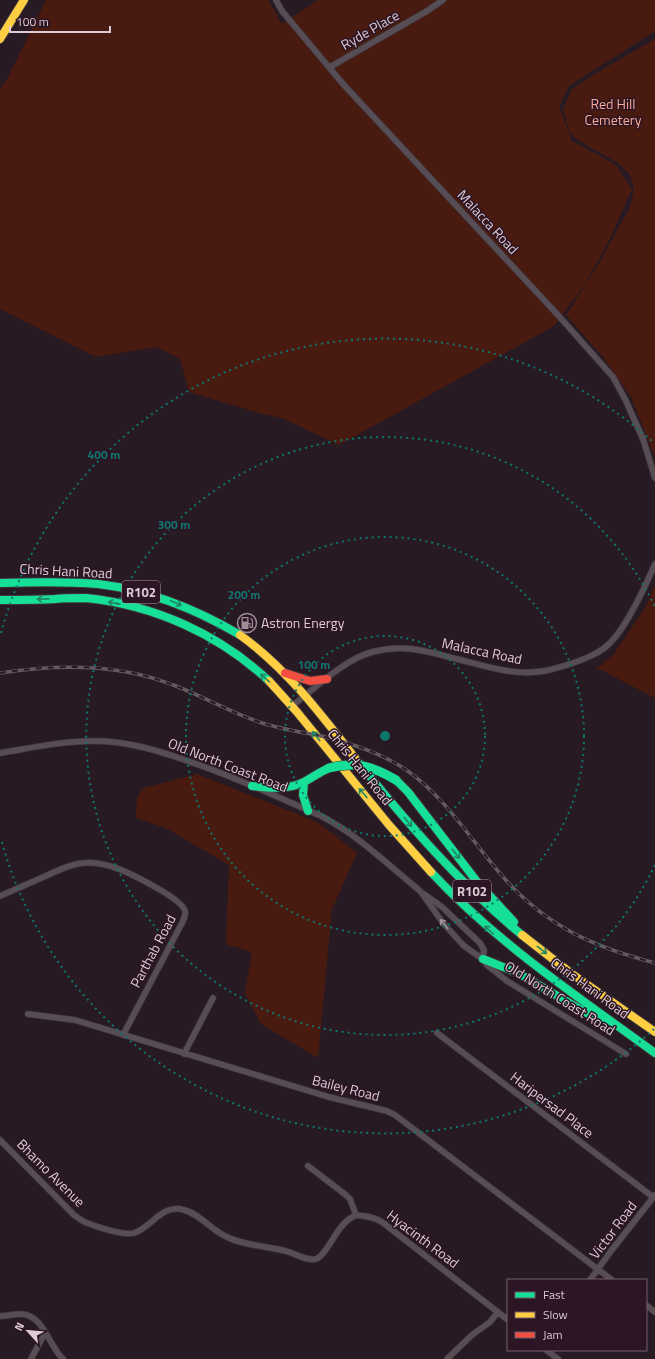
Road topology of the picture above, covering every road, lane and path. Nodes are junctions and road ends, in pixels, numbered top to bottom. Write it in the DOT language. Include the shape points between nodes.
graph roads {
  1 [pos="24,0"];
  2 [pos="276,0"];
  3 [pos="443,0"];
  4 [pos="0,39"];
  5 [pos="330,67"];
  6 [pos="655,478"];
  7 [pos="655,564"];
  8 [pos="0,583"];
  9 [pos="0,600"];
  10 [pos="284,672"];
  11 [pos="327,679"];
  12 [pos="304,696"];
  13 [pos="292,706"];
  14 [pos="0,753"];
  15 [pos="304,782"];
  16 [pos="252,786"];
  17 [pos="308,811"];
  18 [pos="421,892"];
  19 [pos="0,896"];
  20 [pos="525,938"];
  21 [pos="483,959"];
  22 [pos="213,998"];
  23 [pos="28,1014"];
  24 [pos="617,1025"];
  25 [pos="653,1029"];
  26 [pos="437,1033"];
  27 [pos="123,1035"];
  28 [pos="655,1053"];
  29 [pos="184,1054"];
  30 [pos="626,1054"];
  31 [pos="0,1140"];
  32 [pos="308,1166"];
  33 [pos="654,1196"];
  34 [pos="356,1215"];
  35 [pos="598,1270"];
  36 [pos="591,1279"];
  37 [pos="611,1279"];
  38 [pos="498,1312"];
  39 [pos="0,1316"];
  40 [pos="507,1319"];
  41 [pos="45,1333"];
  42 [pos="547,1351"];
  43 [pos="31,1359"];
  44 [pos="63,1359"];
  45 [pos="447,1359"];
  46 [pos="558,1359"];
  1 -- 4 [label="main road"];
  2 -- 5 [label="street, Malacca Road" via="282,11"];
  3 -- 5 [label="street, Ryde Place"];
  5 -- 6 [label="street, Malacca Road" via="612,377 643,439"];
  7 -- 11 [label="street, Malacca Road" via="618,634 604,648 587,658 531,673 503,670 427,651 397,648 370,652 341,667"];
  8 -- 10 [label="main road, Chris Hani Road / R102, one-way" via="92,584 133,590 168,600 226,626"];
  13 -- 9 [label="main road, Chris Hani Road / R102, one-way" via="249,663 228,648 169,618 94,599"];
  10 -- 11 [label="main road" via="311,682"];
  10 -- 12 [label="main road, Chris Hani Road / R102"];
  11 -- 12 [label="street, Malacca Road"];
  12 -- 13 [label="street, Malacca Road"];
  12 -- 20 [label="main road, Chris Hani Road / R102, one-way" via="442,861 487,906"];
  24 -- 13 [label="main road, Chris Hani Road / R102, one-way" via="522,957 448,891 424,866"];
  14 -- 16 [label="street, Old North Coast Road" via="94,741 136,745 212,769"];
  15 -- 16 [label="main road" via="280,788"];
  15 -- 17 [label="main road" via="303,795"];
  15 -- 20 [label="main road, one-way, bridge" via="328,768 341,764 370,767 396,780"];
  16 -- 17 [label="street, Old North Coast Road"];
  17 -- 18 [label="street, Old North Coast Road" via="356,837"];
  21 -- 18 [label="street, Old North Coast Road, one-way" via="462,945"];
  18 -- 21 [label="street, Old North Coast Road" via="442,907 480,943 484,950"];
  19 -- 27 [label="street, Parthab Road" via="63,868 85,863 105,865 123,871 172,897 183,906 185,916 182,923"];
  20 -- 25 [label="main road, Chris Hani Road / R102, one-way"];
  21 -- 24 [label="main road" via="518,973 590,1015"];
  21 -- 30 [label="street, Old North Coast Road" via="507,981"];
  22 -- 29 [label="street"];
  23 -- 27 [label="street, Bailey Road" via="74,1020"];
  24 -- 28 [label="main road, Chris Hani Road / R102"];
  26 -- 33 [label="street, Haripersad Place"];
  27 -- 29 [label="street, Bailey Road"];
  29 -- 35 [label="street, Bailey Road" via="395,1115"];
  31 -- 34 [label="street, Bhamo Avenue" via="74,1215 88,1223 123,1233 136,1233 161,1214 176,1208 197,1216 220,1234 231,1239 315,1259 325,1250 341,1226"];
  32 -- 34 [label="street" via="350,1199"];
  33 -- 35 [label="street, Victor Road"];
  34 -- 38 [label="street, Hyacinth Road" via="382,1222"];
  35 -- 36 [label="street, Victor Road"];
  35 -- 37 [label="street, Bailey Road"];
  38 -- 40 [label="street, Hyacinth Road"];
  38 -- 45 [label="street"];
  39 -- 41 [label="street" via="28,1316 37,1321"];
  41 -- 43 [label="street"];
  41 -- 44 [label="street"];
  42 -- 46 [label="street"];
}
